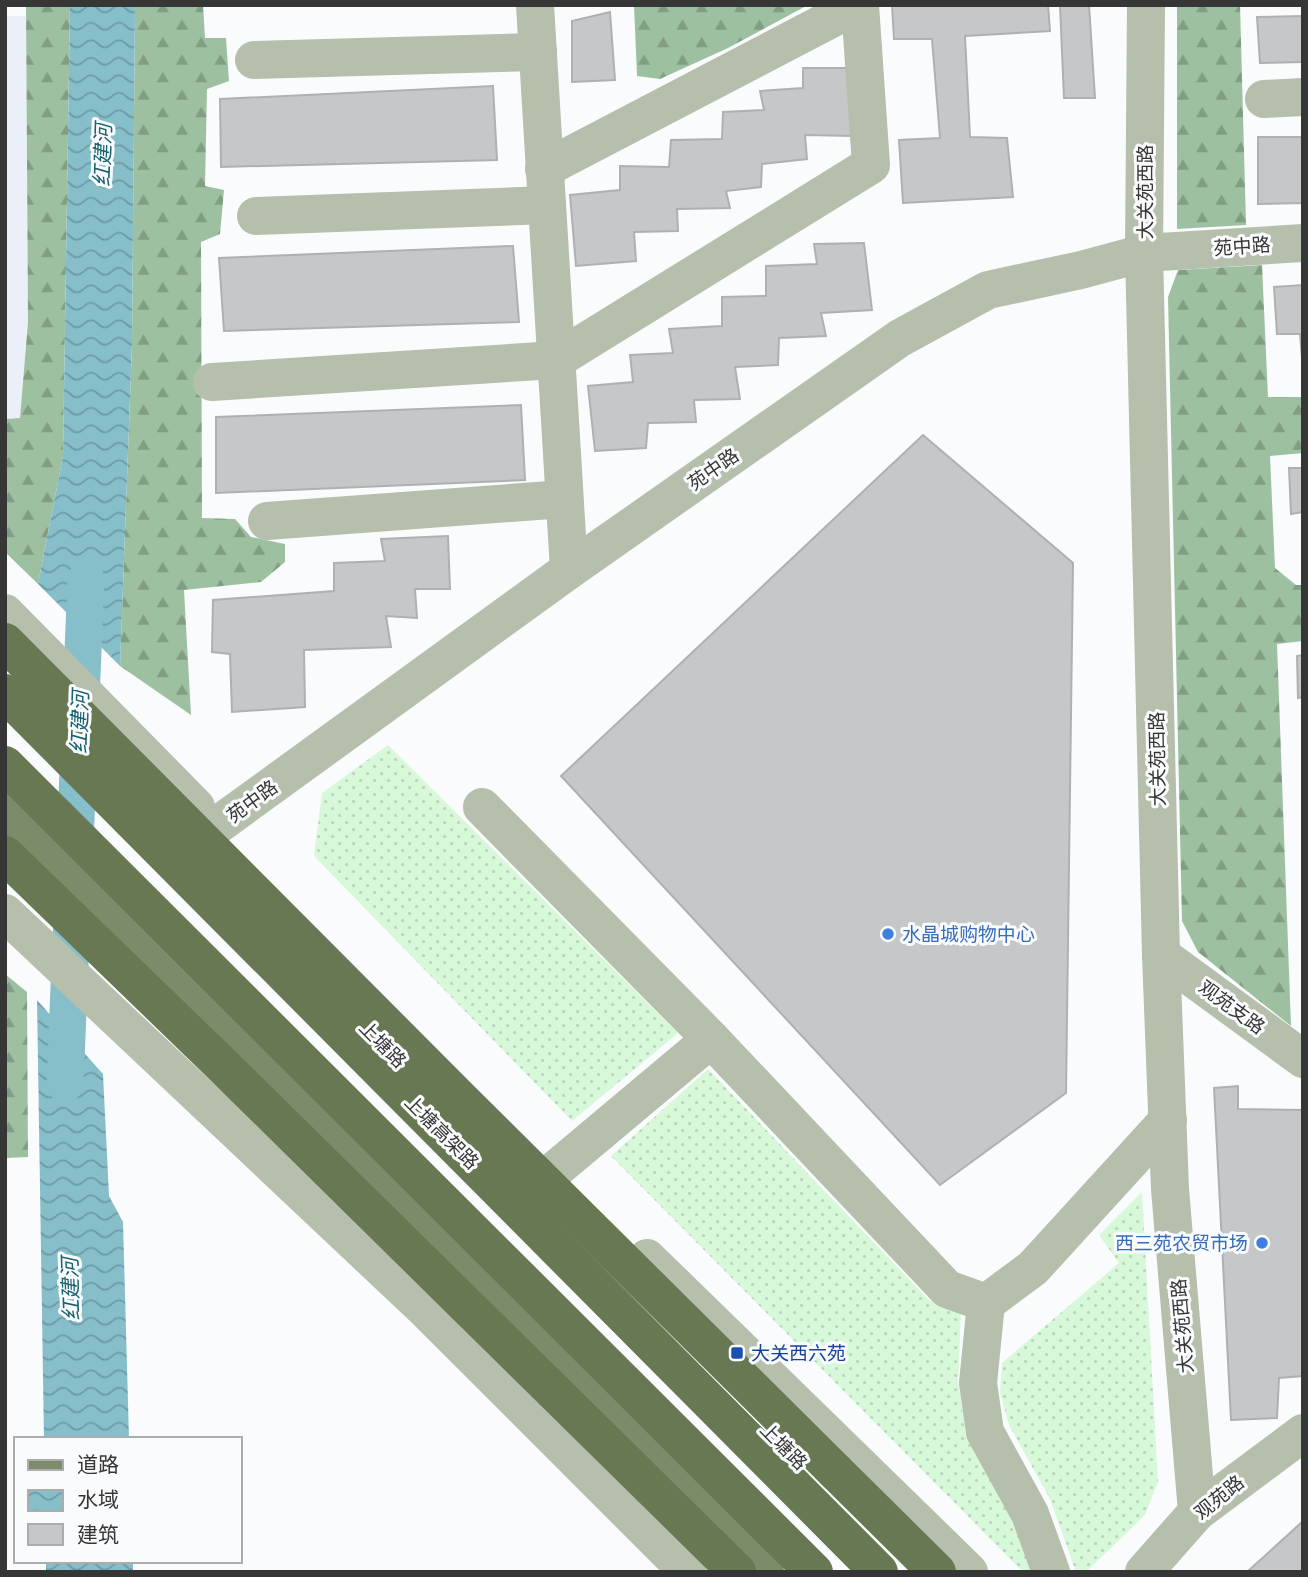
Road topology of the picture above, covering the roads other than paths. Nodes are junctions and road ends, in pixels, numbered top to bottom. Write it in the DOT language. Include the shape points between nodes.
graph roads {
  1 [pos="535,5"];
  2 [pos="859,5"];
  3 [pos="1146,5"];
  4 [pos="538,52"];
  5 [pos="254,60"];
  6 [pos="1303,97"];
  7 [pos="1264,99"];
  8 [pos="546,187"];
  9 [pos="256,216"];
  10 [pos="1303,243"];
  11 [pos="1144,253"];
  12 [pos="556,360"];
  13 [pos="212,382"];
  14 [pos="564,499"];
  15 [pos="267,522"];
  16 [pos="569,570"];
  17 [pos="5,612"];
  18 [pos="5,642"];
  19 [pos="5,666"];
  20 [pos="5,693"];
  21 [pos="5,765"];
  22 [pos="482,807"];
  23 [pos="5,809"];
  24 [pos="201,838"];
  25 [pos="5,855"];
  26 [pos="5,913"];
  27 [pos="1161,955"];
  28 [pos="711,1039"];
  29 [pos="1303,1059"];
  30 [pos="1168,1120"];
  31 [pos="555,1169"];
  32 [pos="986,1303"];
  33 [pos="1303,1433"];
  34 [pos="1197,1512"];
  35 [pos="688,1572"];
  36 [pos="737,1572"];
  37 [pos="765,1572"];
  38 [pos="814,1572"];
  39 [pos="879,1572"];
  40 [pos="910,1572"];
  41 [pos="937,1572"];
  42 [pos="969,1572"];
  43 [pos="1051,1572"];
  44 [pos="1144,1572"];
  1 -- 4 [label="street"];
  2 -- 8 [label="street"];
  2 -- 12 [label="street" via="871,165"];
  3 -- 11 [label="street, 大关苑西路"];
  4 -- 5 [label="street"];
  4 -- 8 [label="street"];
  6 -- 7 [label="street"];
  8 -- 9 [label="street"];
  8 -- 12 [label="street"];
  10 -- 11 [label="street, 苑中路"];
  11 -- 16 [label="street, 苑中路" via="988,290 911,332"];
  11 -- 27 [label="street, 大关苑西路"];
  12 -- 13 [label="street"];
  12 -- 14 [label="street"];
  14 -- 15 [label="street"];
  14 -- 16 [label="street"];
  16 -- 24 [label="street, 苑中路"];
  17 -- 24 [label="street" via="101,710"];
  18 -- 41 [label="highway, bridge"];
  19 -- 24 [label="main road, 上塘路" via="99,761"];
  20 -- 39 [label="highway, 上塘高架路"];
  21 -- 38 [label="highway"];
  22 -- 28 [label="street"];
  23 -- 37 [label="main road" via="640,1437"];
  24 -- 31 [label="street"];
  24 -- 40 [label="main road, 上塘路"];
  25 -- 36 [label="highway"];
  26 -- 35 [label="street" via="426,1310"];
  27 -- 29 [label="street, 观苑支路"];
  27 -- 30 [label="street, 大关苑西路"];
  28 -- 31 [label="street"];
  28 -- 32 [label="street" via="947,1289"];
  30 -- 32 [label="street" via="1033,1268"];
  30 -- 34 [label="street, 大关苑西路"];
  31 -- 42 [label="street"];
  32 -- 43 [label="street" via="978,1383 985,1432 1030,1514"];
  33 -- 34 [label="street, 观苑路"];
  34 -- 44 [label="street, 观苑路"];
}
